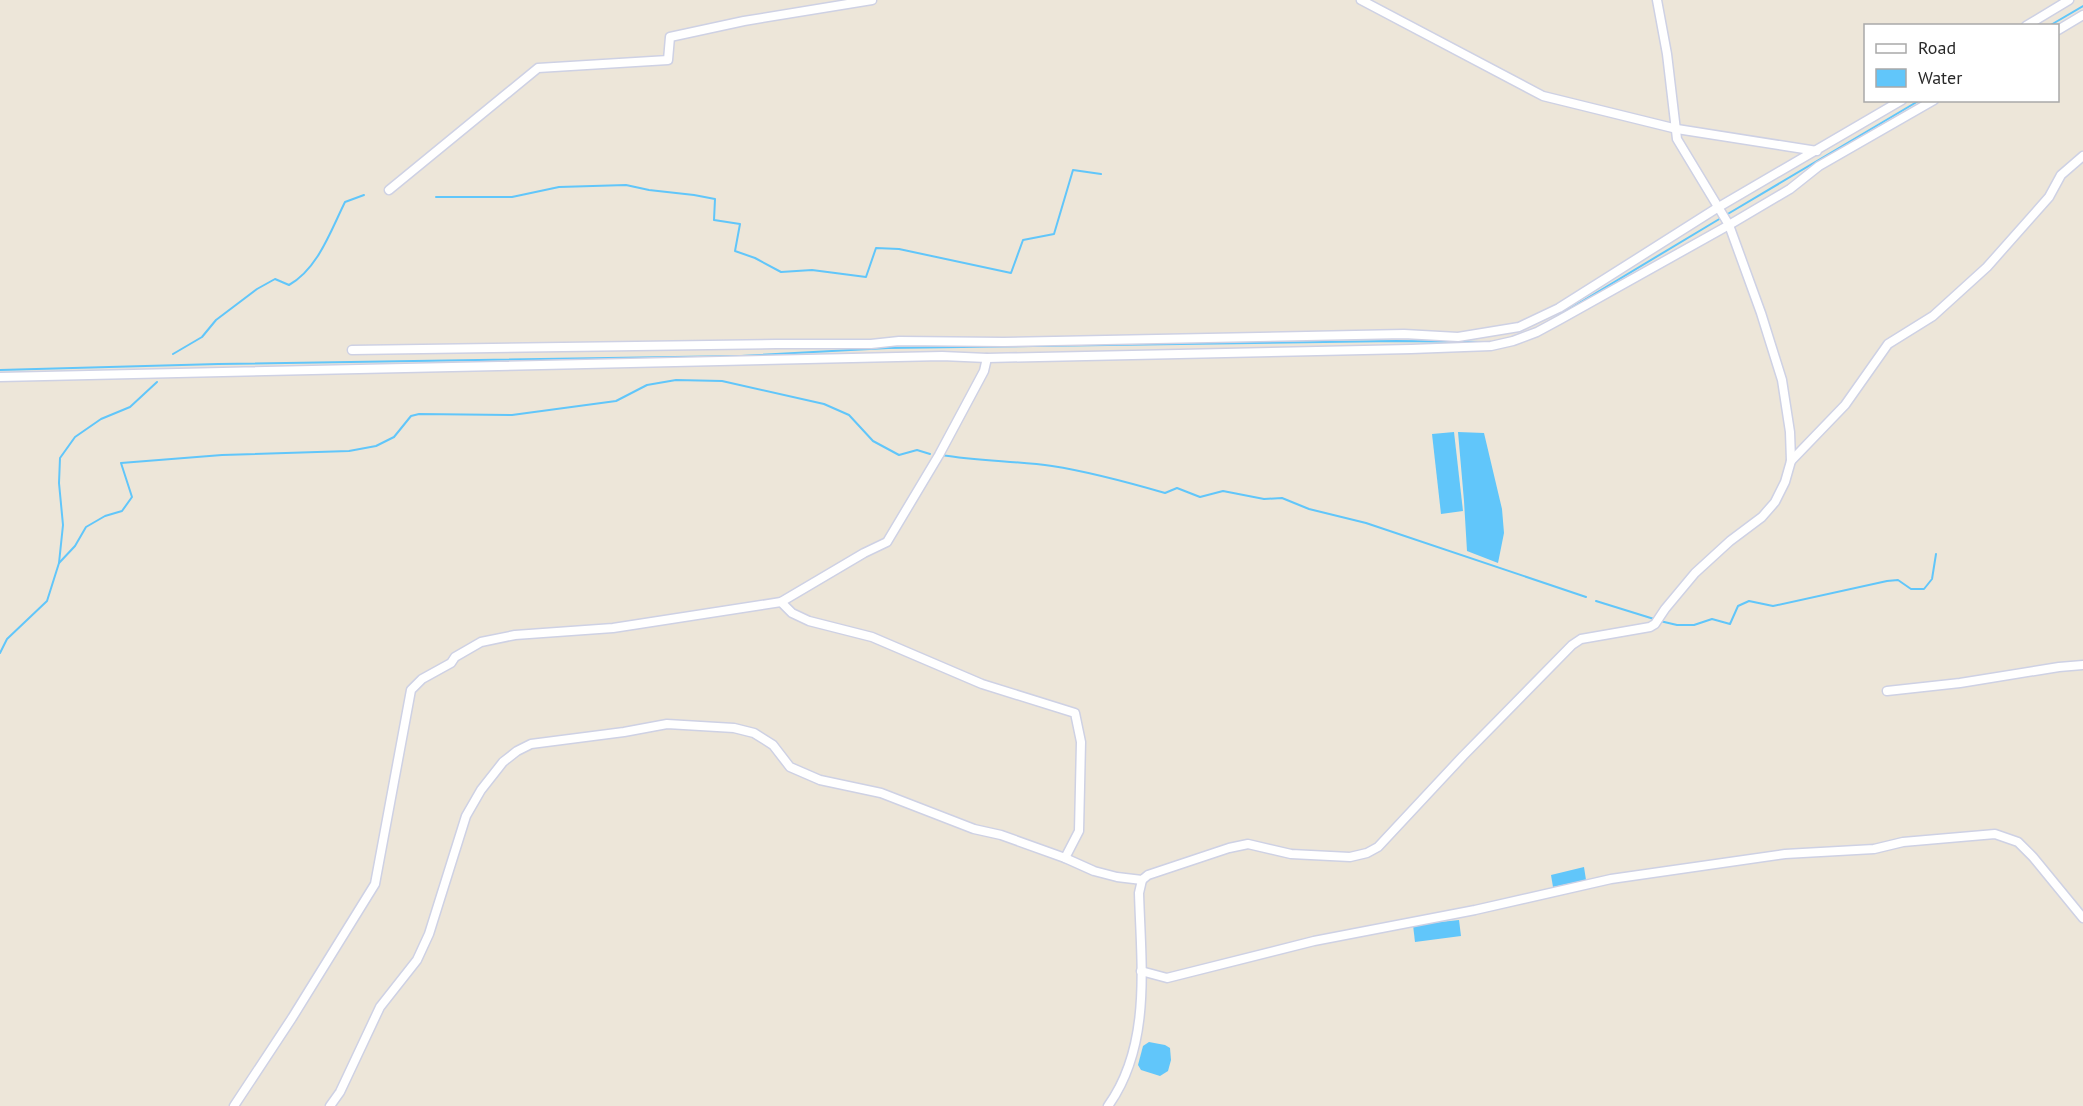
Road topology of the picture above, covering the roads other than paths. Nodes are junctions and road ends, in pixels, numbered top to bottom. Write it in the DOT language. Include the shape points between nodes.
graph roads {
  1 [pos="872,0"];
  2 [pos="1361,0"];
  3 [pos="1657,0"];
  4 [pos="2069,0"];
  5 [pos="2083,15"];
  6 [pos="2029,24"];
  7 [pos="2059,29"];
  8 [pos="1899,102"];
  9 [pos="1931,102"];
  10 [pos="1677,129"];
  11 [pos="1818,151"];
  12 [pos="2083,156"];
  13 [pos="389,190"];
  14 [pos="1718,210"];
  15 [pos="1729,225"];
  16 [pos="352,350"];
  17 [pos="987,358"];
  18 [pos="0,377"];
  19 [pos="1791,461"];
  20 [pos="781,602"];
  21 [pos="2083,665"];
  22 [pos="1887,691"];
  23 [pos="1065,858"];
  24 [pos="1142,880"];
  25 [pos="2083,918"];
  26 [pos="1141,971"];
  27 [pos="234,1106"];
  28 [pos="330,1106"];
  29 [pos="1108,1106"];
  1 -- 13 [label="street" via="670,37 668,60 538,68"];
  2 -- 10 [label="street" via="1543,96"];
  3 -- 10 [label="street"];
  4 -- 6 [label="street"];
  5 -- 7 [label="street"];
  8 -- 11 [label="street"];
  9 -- 15 [label="street" via="1819,166 1790,189"];
  10 -- 11 [label="street"];
  10 -- 14 [label="street" via="1680,146"];
  11 -- 14 [label="street"];
  12 -- 19 [label="street" via="2061,175 2049,196 1987,267 1932,316 1888,344 1845,405"];
  14 -- 15 [label="street"];
  14 -- 16 [label="street" via="1559,308 1519,327 1458,338 1404,334"];
  15 -- 17 [label="street" via="1537,332 1491,346"];
  15 -- 19 [label="street" via="1782,380"];
  17 -- 18 [label="street"];
  17 -- 20 [label="street" via="984,371 939,455 887,542"];
  19 -- 24 [label="street" via="1775,502 1695,573 1655,624 1581,639 1572,645 1378,847 1350,857 1291,854 1248,844"];
  20 -- 23 [label="street" via="809,621 872,637 982,684 1075,713 1081,742 1079,831"];
  20 -- 27 [label="street" via="613,628 515,635 482,642 422,679 411,690 375,884"];
  21 -- 22 [label="street"];
  23 -- 24 [label="street" via="1094,872"];
  23 -- 28 [label="street" via="881,793 805,774 790,767 773,745 754,733 734,728 667,724 531,744 503,762 466,816 417,960 380,1007"];
  24 -- 26 [label="street"];
  25 -- 26 [label="street" via="2018,842 1995,834 1903,842 1874,849 1785,854 1611,879 1314,941 1167,978"];
  26 -- 29 [label="street" via="1138,1035 1117,1094"];
}
